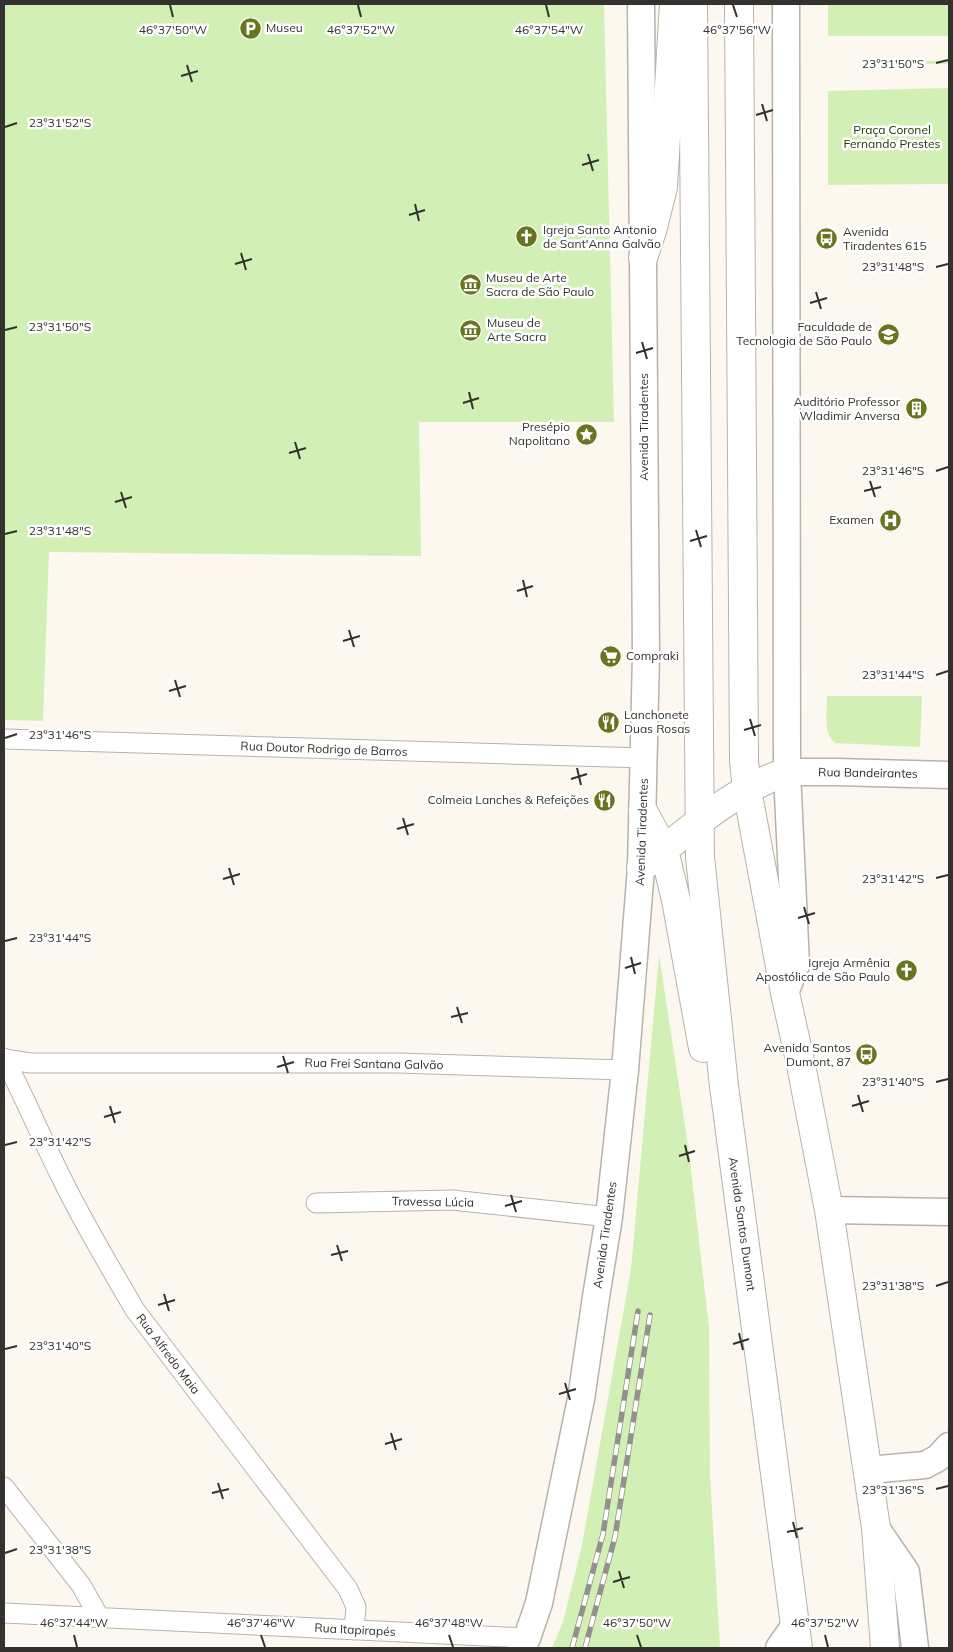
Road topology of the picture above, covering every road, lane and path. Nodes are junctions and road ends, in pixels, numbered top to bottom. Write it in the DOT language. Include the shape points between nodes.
graph roads {
  1 [pos="641,4"];
  2 [pos="674,4"];
  3 [pos="693,4"];
  4 [pos="740,4"];
  5 [pos="786,4"];
  6 [pos="643,258"];
  7 [pos="4,739"];
  8 [pos="644,758"];
  9 [pos="787,772"];
  10 [pos="949,775"];
  11 [pos="747,790"];
  12 [pos="643,811"];
  13 [pos="699,822"];
  14 [pos="664,850"];
  15 [pos="641,868"];
  16 [pos="785,993"];
  17 [pos="4,1059"];
  18 [pos="625,1070"];
  19 [pos="724,1086"];
  20 [pos="316,1203"];
  21 [pos="829,1210"];
  22 [pos="949,1212"];
  23 [pos="608,1217"];
  24 [pos="949,1446"];
  25 [pos="868,1470"];
  26 [pos="4,1487"];
  27 [pos="876,1528"];
  28 [pos="4,1613"];
  29 [pos="99,1617"];
  30 [pos="354,1630"];
  31 [pos="797,1636"];
  32 [pos="524,1643"];
  33 [pos="779,1648"];
  34 [pos="885,1648"];
  35 [pos="915,1648"];
  1 -- 6 [label="main road, Avenida Tiradentes"];
  2 -- 6 [label="highway" via="663,187"];
  3 -- 13 [label="highway"];
  4 -- 11 [label="highway" via="743,670"];
  5 -- 9 [label="main road"];
  6 -- 8 [label="main road, Avenida Tiradentes"];
  7 -- 8 [label="street, Rua Doutor Rodrigo de Barros"];
  8 -- 12 [label="main road, Avenida Tiradentes"];
  9 -- 10 [label="main road, Rua Bandeirantes"];
  9 -- 11 [label="highway"];
  9 -- 16 [label="main road" via="796,966"];
  11 -- 13 [label="highway"];
  11 -- 16 [label="highway"];
  12 -- 14 [label="highway"];
  12 -- 15 [label="main road, Avenida Tiradentes"];
  13 -- 14 [label="highway"];
  13 -- 19 [label="highway, Avenida Santos Dumont"];
  14 -- 15 [label="highway"];
  14 -- 19 [label="highway" via="705,1058"];
  15 -- 18 [label="main road, Avenida Tiradentes"];
  16 -- 21 [label="highway"];
  17 -- 18 [label="street, Rua Frei Santana Galvão" via="31,1063 398,1063"];
  17 -- 30 [label="street, Rua Alfredo Maia" via="62,1180 135,1310 348,1588 356,1607"];
  18 -- 23 [label="main road, Avenida Tiradentes"];
  19 -- 31 [label="highway, Avenida Santos Dumont"];
  20 -- 23 [label="street, Travessa Lúcia" via="452,1200"];
  21 -- 22 [label="main road"];
  21 -- 25 [label="highway"];
  23 -- 32 [label="main road, Avenida Tiradentes" via="581,1399 539,1603"];
  24 -- 25 [label="main road" via="924,1466"];
  25 -- 27 [label="highway"];
  26 -- 29 [label="street" via="81,1585"];
  27 -- 34 [label="highway"];
  27 -- 35 [label="main road" via="906,1572"];
  28 -- 29 [label="street, Rua Itapirapés"];
  29 -- 30 [label="street, Rua Itapirapés"];
  30 -- 32 [label="street, Rua Itapirapés"];
  31 -- 33 [label="main road, Avenida Santos Dumont"];
}
